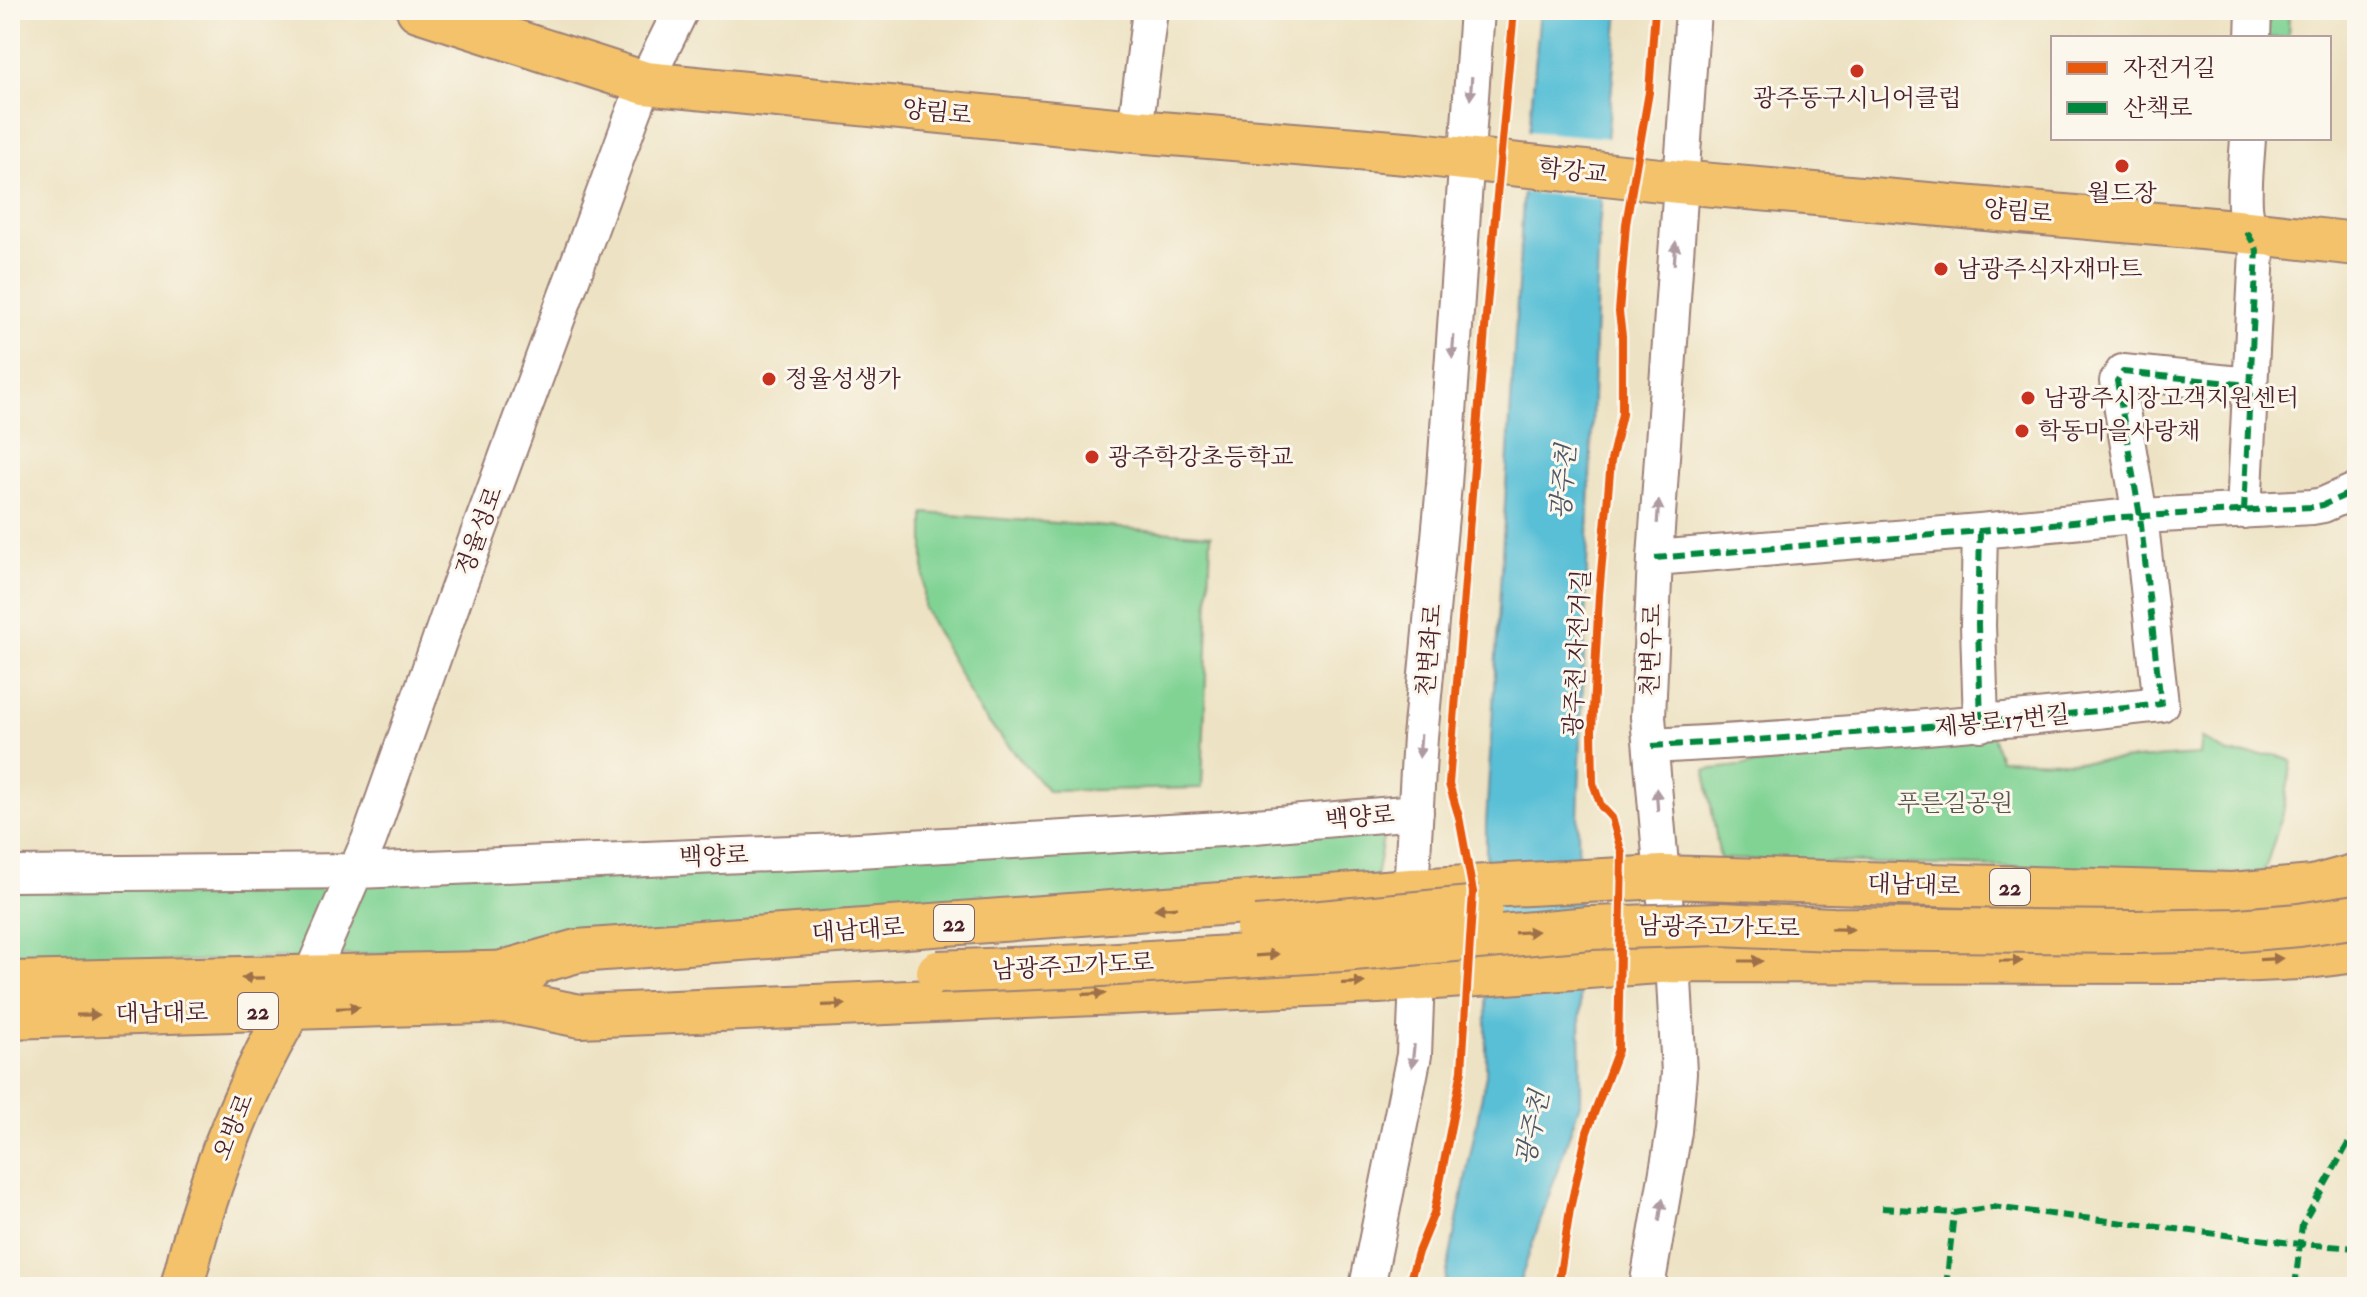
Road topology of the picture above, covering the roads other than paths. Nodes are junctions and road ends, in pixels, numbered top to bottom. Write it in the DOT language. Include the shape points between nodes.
graph roads {
  1 [pos="418,10"];
  2 [pos="681,10"];
  3 [pos="1150,10"];
  4 [pos="1477,10"];
  5 [pos="1693,10"];
  6 [pos="2254,10"];
  7 [pos="2253,36"];
  8 [pos="645,83"];
  9 [pos="1135,131"];
  10 [pos="2248,140"];
  11 [pos="1466,159"];
  12 [pos="1679,182"];
  13 [pos="2247,232"];
  14 [pos="2357,244"];
  15 [pos="2249,385"];
  16 [pos="2357,490"];
  17 [pos="2244,511"];
  18 [pos="2140,516"];
  19 [pos="1980,531"];
  20 [pos="1655,558"];
  21 [pos="1981,724"];
  22 [pos="1652,746"];
  23 [pos="1416,812"];
  24 [pos="357,871"];
  25 [pos="10,874"];
  26 [pos="2357,875"];
  27 [pos="1662,877"];
  28 [pos="1411,890"];
  29 [pos="2357,892"];
  30 [pos="2357,916"];
  31 [pos="2357,951"];
  32 [pos="939,961"];
  33 [pos="1673,961"];
  34 [pos="1417,978"];
  35 [pos="10,983"];
  36 [pos="502,987"];
  37 [pos="299,993"];
  38 [pos="10,1017"];
  39 [pos="182,1287"];
  40 [pos="1367,1287"];
  41 [pos="1647,1287"];
  1 -- 8 [label="main road, 양림로"];
  2 -- 8 [label="street, 정율성로"];
  3 -- 9 [label="street"];
  4 -- 11 [label="street, 천변좌로, one-way"];
  5 -- 12 [label="street, 천변우로"];
  6 -- 7 [label="street"];
  8 -- 9 [label="main road, 양림로"];
  8 -- 24 [label="street, 정율성로"];
  9 -- 11 [label="main road, 양림로"];
  10 -- 13 [label="street"];
  11 -- 12 [label="main road, 학강교"];
  11 -- 23 [label="street, 천변좌로, one-way"];
  12 -- 13 [label="main road, 양림로"];
  20 -- 12 [label="street, 천변우로, one-way"];
  13 -- 14 [label="main road, 양림로"];
  13 -- 15 [label="street" via="2257,250"];
  15 -- 17 [label="street"];
  15 -- 18 [label="street, 제봉로17번길" via="2123,372 2117,381"];
  16 -- 17 [label="street" via="2323,505"];
  17 -- 18 [label="street"];
  18 -- 19 [label="street"];
  18 -- 21 [label="street, 제봉로17번길" via="2161,704"];
  19 -- 20 [label="street"];
  19 -- 21 [label="street"];
  20 -- 22 [label="street, 천변우로" via="1648,717"];
  21 -- 22 [label="street, 제봉로17번길"];
  27 -- 22 [label="street, 천변우로, one-way"];
  23 -- 24 [label="street, 백양로" via="841,851"];
  23 -- 28 [label="street, 천변좌로"];
  24 -- 25 [label="street, 백양로"];
  24 -- 37 [label="street, 정율성로"];
  26 -- 27 [label="main road, 대남대로 / 22" via="2313,887 2232,894"];
  27 -- 28 [label="main road, 22"];
  27 -- 33 [label="street, 천변우로"];
  28 -- 34 [label="street, 천변좌로"];
  28 -- 36 [label="main road, 대남대로 / 22, one-way" via="577,951"];
  29 -- 32 [label="main road, 남광주고가도로, bridge" via="2204,909 1597,899"];
  32 -- 30 [label="main road, 남광주고가도로, one-way, bridge" via="1085,966 1604,927 1720,924 2133,932 2239,930"];
  33 -- 31 [label="main road, 22, one-way" via="2216,962"];
  32 -- 36 [label="main road, 대남대로"];
  33 -- 34 [label="main road, 22"];
  41 -- 33 [label="street, 천변우로, one-way" via="1679,1073"];
  36 -- 34 [label="main road, 대남대로 / 22, one-way" via="580,1016"];
  34 -- 40 [label="street, 천변좌로, one-way" via="1414,1055"];
  37 -- 35 [label="main road, 대남대로 / 22, one-way"];
  36 -- 37 [label="main road, 대남대로 / 22"];
  38 -- 37 [label="main road, 대남대로 / 22, one-way"];
  37 -- 39 [label="main road, 오방로" via="248,1088 213,1175"];
}
